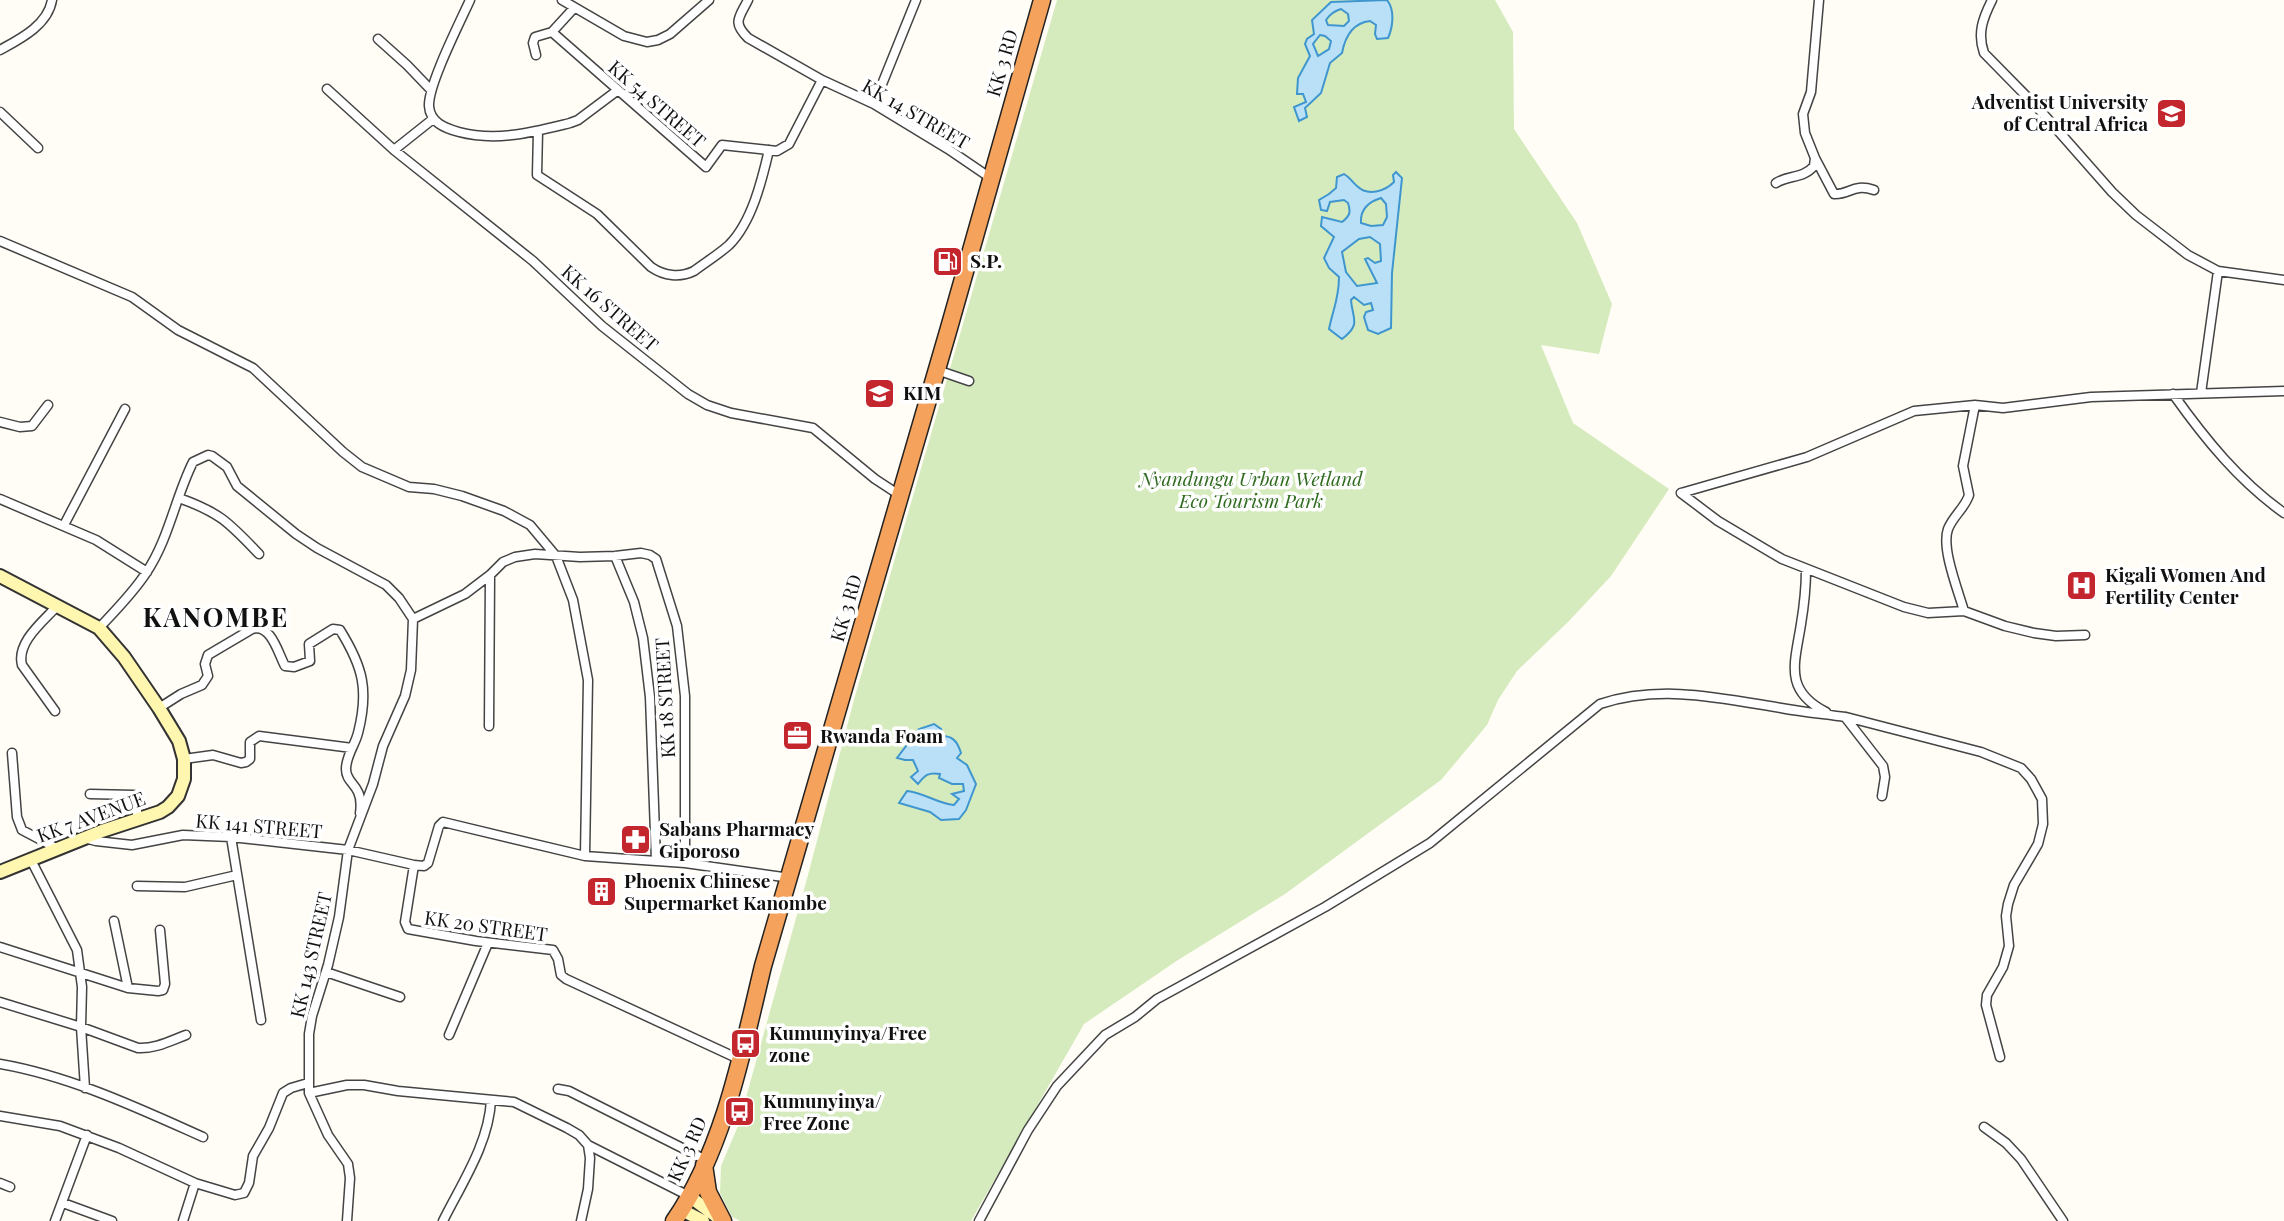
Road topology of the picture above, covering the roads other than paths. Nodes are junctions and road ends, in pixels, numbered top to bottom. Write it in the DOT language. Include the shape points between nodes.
graph roads {
  1 [pos="52,0"];
  2 [pos="470,0"];
  3 [pos="709,0"];
  4 [pos="748,0"];
  5 [pos="916,0"];
  6 [pos="1042,0"];
  7 [pos="1819,0"];
  8 [pos="1992,0"];
  9 [pos="565,1"];
  10 [pos="574,8"];
  11 [pos="552,32"];
  12 [pos="378,39"];
  13 [pos="0,50"];
  14 [pos="536,55"];
  15 [pos="822,80"];
  16 [pos="327,89"];
  17 [pos="431,90"];
  18 [pos="618,90"];
  19 [pos="874,104"];
  20 [pos="0,112"];
  21 [pos="433,119"];
  22 [pos="538,131"];
  23 [pos="38,148"];
  24 [pos="394,150"];
  25 [pos="769,150"];
  26 [pos="1815,158"];
  27 [pos="1810,171"];
  28 [pos="1826,178"];
  29 [pos="992,179"];
  30 [pos="1776,183"];
  31 [pos="1874,190"];
  32 [pos="1834,194"];
  33 [pos="1835,204"];
  34 [pos="0,241"];
  35 [pos="2218,271"];
  36 [pos="2284,280"];
  37 [pos="937,370"];
  38 [pos="970,381"];
  39 [pos="2284,391"];
  40 [pos="2201,393"];
  41 [pos="2173,394"];
  42 [pos="48,405"];
  43 [pos="1975,405"];
  44 [pos="125,409"];
  45 [pos="0,422"];
  46 [pos="901,496"];
  47 [pos="179,498"];
  48 [pos="0,499"];
  49 [pos="2284,513"];
  50 [pos="64,525"];
  51 [pos="258,554"];
  52 [pos="556,556"];
  53 [pos="615,556"];
  54 [pos="1806,569"];
  55 [pos="147,572"];
  56 [pos="490,575"];
  57 [pos="0,576"];
  58 [pos="58,605"];
  59 [pos="1964,611"];
  60 [pos="413,619"];
  61 [pos="99,628"];
  62 [pos="2085,635"];
  63 [pos="159,708"];
  64 [pos="55,711"];
  65 [pos="1845,717"];
  66 [pos="489,726"];
  67 [pos="352,748"];
  68 [pos="12,753"];
  69 [pos="184,759"];
  70 [pos="90,794"];
  71 [pos="1882,796"];
  72 [pos="137,820"];
  73 [pos="360,820"];
  74 [pos="231,837"];
  75 [pos="84,838"];
  76 [pos="58,849"];
  77 [pos="348,850"];
  78 [pos="585,856"];
  79 [pos="31,860"];
  80 [pos="656,860"];
  81 [pos="685,863"];
  82 [pos="414,865"];
  83 [pos="0,872"];
  84 [pos="237,875"];
  85 [pos="790,878"];
  86 [pos="136,886"];
  87 [pos="114,921"];
  88 [pos="160,930"];
  89 [pos="488,943"];
  90 [pos="0,947"];
  91 [pos="81,971"];
  92 [pos="326,972"];
  93 [pos="128,988"];
  94 [pos="400,997"];
  95 [pos="0,1002"];
  96 [pos="261,1020"];
  97 [pos="81,1027"];
  98 [pos="186,1035"];
  99 [pos="449,1035"];
  100 [pos="2000,1057"];
  101 [pos="741,1060"];
  102 [pos="0,1064"];
  103 [pos="308,1083"];
  104 [pos="85,1088"];
  105 [pos="558,1089"];
  106 [pos="309,1093"];
  107 [pos="491,1100"];
  108 [pos="0,1116"];
  109 [pos="1984,1126"];
  110 [pos="87,1135"];
  111 [pos="203,1137"];
  112 [pos="588,1145"];
  113 [pos="705,1163"];
  114 [pos="0,1183"];
  115 [pos="195,1183"];
  116 [pos="9,1187"];
  117 [pos="63,1203"];
  118 [pos="682,1209"];
  119 [pos="55,1221"];
  120 [pos="112,1221"];
  121 [pos="183,1221"];
  122 [pos="347,1221"];
  123 [pos="443,1221"];
  124 [pos="582,1221"];
  125 [pos="703,1221"];
  126 [pos="723,1221"];
  127 [pos="979,1221"];
  128 [pos="2063,1221"];
  1 -- 13 [label="street" via="42,22"];
  2 -- 17 [label="street"];
  3 -- 10 [label="street" via="670,34 647,42 624,36"];
  4 -- 15 [label="street" via="737,20 739,29"];
  5 -- 19 [label="street"];
  6 -- 29 [label="highway, KK 3 RD"];
  7 -- 26 [label="street" via="1811,92 1803,114"];
  8 -- 35 [label="street" via="1982,21 1984,52 2136,215 2188,255"];
  9 -- 10 [label="street"];
  10 -- 11 [label="street"];
  11 -- 14 [label="street" via="533,39"];
  11 -- 18 [label="street, KK 54 STREET"];
  12 -- 17 [label="street"];
  15 -- 19 [label="street, KK 14 STREET"];
  15 -- 25 [label="street" via="789,144"];
  16 -- 24 [label="street, KK 16 STREET"];
  17 -- 21 [label="street"];
  18 -- 22 [label="street" via="578,120"];
  18 -- 25 [label="street, KK 54 STREET" via="705,167 722,145"];
  19 -- 29 [label="street, KK 14 STREET"];
  20 -- 23 [label="street"];
  21 -- 22 [label="street" via="448,130 474,136"];
  21 -- 24 [label="street"];
  22 -- 25 [label="street" via="537,175 597,214 652,267 672,275 694,271 737,235 754,203"];
  24 -- 46 [label="street, KK 16 STREET" via="688,394 731,413 813,428"];
  26 -- 27 [label="street"];
  26 -- 28 [label="street"];
  27 -- 28 [label="street"];
  27 -- 30 [label="street"];
  28 -- 32 [label="street"];
  29 -- 37 [label="highway, KK 3 RD"];
  31 -- 32 [label="street" via="1857,187"];
  32 -- 33 [label="street"];
  34 -- 52 [label="street" via="132,297 178,330 253,368 362,467 408,487 449,493 504,511 530,525"];
  35 -- 36 [label="street"];
  35 -- 40 [label="street"];
  37 -- 38 [label="street"];
  37 -- 46 [label="highway, KK 3 RD"];
  39 -- 40 [label="street"];
  40 -- 41 [label="street"];
  41 -- 43 [label="street" via="2091,397 2003,408"];
  41 -- 49 [label="street" via="2206,441 2260,496"];
  42 -- 45 [label="street" via="32,426"];
  43 -- 54 [label="street" via="1914,411 1807,457 1681,493 1756,545"];
  43 -- 59 [label="street" via="1963,466 1969,495 1948,529 1947,540"];
  44 -- 50 [label="street"];
  46 -- 85 [label="highway, KK 3 RD"];
  47 -- 51 [label="street" via="226,520"];
  47 -- 55 [label="street"];
  47 -- 60 [label="street" via="193,462 212,456 227,467 237,486 296,534 386,585"];
  48 -- 50 [label="street"];
  50 -- 55 [label="street"];
  52 -- 53 [label="street, KK 18 STREET"];
  52 -- 56 [label="street, KK 18 STREET" via="515,557"];
  52 -- 78 [label="street" via="573,600 588,680"];
  53 -- 80 [label="street" via="643,638 650,697"];
  53 -- 81 [label="street, KK 18 STREET" via="641,553 656,559 677,626 685,696"];
  54 -- 59 [label="street" via="1918,611"];
  54 -- 65 [label="street" via="1794,654 1797,685 1814,705"];
  55 -- 61 [label="street"];
  56 -- 60 [label="street, KK 18 STREET" via="465,594"];
  56 -- 66 [label="street"];
  57 -- 58 [label="street"];
  58 -- 61 [label="street"];
  58 -- 64 [label="street" via="29,637 20,659"];
  59 -- 62 [label="street" via="2034,633"];
  60 -- 73 [label="street, KK 143 STREET" via="405,696 383,746"];
  61 -- 63 [label="street"];
  63 -- 67 [label="street" via="202,685 208,676 208,655 252,629 265,629 285,666 293,667 310,661 309,644 337,629 361,670 362,706"];
  63 -- 69 [label="street"];
  65 -- 71 [label="street" via="1883,766"];
  65 -- 100 [label="street" via="1981,752 2021,768 2042,799 2038,844 2014,885 2006,916 2009,947 1987,995"];
  65 -- 127 [label="street" via="1668,692 1600,704 1430,844 1157,999 1105,1035 1057,1086"];
  67 -- 69 [label="street" via="260,736 250,742 246,762 214,755"];
  67 -- 73 [label="street" via="345,773 357,790"];
  68 -- 76 [label="street" via="22,830"];
  69 -- 72 [label="street, KK 7 AVENUE" via="178,796 160,813"];
  70 -- 72 [label="street" via="134,795"];
  72 -- 75 [label="street, KK 7 AVENUE"];
  73 -- 77 [label="street, KK 143 STREET"];
  74 -- 75 [label="street, KK 141 STREET" via="183,835 132,845"];
  74 -- 77 [label="street, KK 141 STREET"];
  74 -- 84 [label="street"];
  75 -- 76 [label="street, KK 7 AVENUE"];
  76 -- 79 [label="street, KK 7 AVENUE"];
  77 -- 82 [label="street"];
  77 -- 92 [label="street, KK 143 STREET"];
  78 -- 80 [label="street"];
  78 -- 82 [label="street" via="443,822 428,863"];
  79 -- 83 [label="street, KK 7 AVENUE"];
  79 -- 91 [label="street" via="77,950"];
  80 -- 81 [label="street"];
  81 -- 85 [label="street"];
  82 -- 89 [label="street, KK 20 STREET" via="405,922 408,929"];
  84 -- 86 [label="street" via="185,887"];
  84 -- 96 [label="street"];
  85 -- 101 [label="highway, KK 3 RD"];
  87 -- 93 [label="street"];
  88 -- 93 [label="street" via="163,990"];
  89 -- 99 [label="street"];
  89 -- 101 [label="street, KK 20 STREET" via="553,950 566,979"];
  90 -- 91 [label="street"];
  91 -- 93 [label="street"];
  91 -- 97 [label="street"];
  92 -- 94 [label="street"];
  92 -- 103 [label="street, KK 143 STREET" via="309,1034"];
  95 -- 97 [label="street"];
  97 -- 98 [label="street" via="138,1048"];
  97 -- 104 [label="street"];
  101 -- 113 [label="highway, KK 3 RD"];
  102 -- 104 [label="street"];
  103 -- 106 [label="street, KK 143 STREET"];
  103 -- 115 [label="street" via="283,1093 253,1156 244,1193 234,1195"];
  104 -- 111 [label="street"];
  105 -- 113 [label="street"];
  106 -- 107 [label="street" via="364,1085"];
  106 -- 122 [label="street, KK 143 STREET" via="328,1135 348,1164"];
  107 -- 112 [label="street" via="514,1101 579,1135"];
  107 -- 123 [label="street" via="477,1152"];
  108 -- 110 [label="street"];
  109 -- 128 [label="street" via="2021,1159"];
  110 -- 115 [label="street"];
  110 -- 117 [label="street"];
  112 -- 118 [label="street"];
  112 -- 124 [label="street"];
  113 -- 118 [label="highway, KK 3 RD"];
  113 -- 126 [label="highway" via="708,1192"];
  114 -- 116 [label="street"];
  115 -- 121 [label="street"];
  117 -- 119 [label="street"];
  117 -- 120 [label="street"];
  118 -- 125 [label="street"];
  118 -- 126 [label="street"];
}
